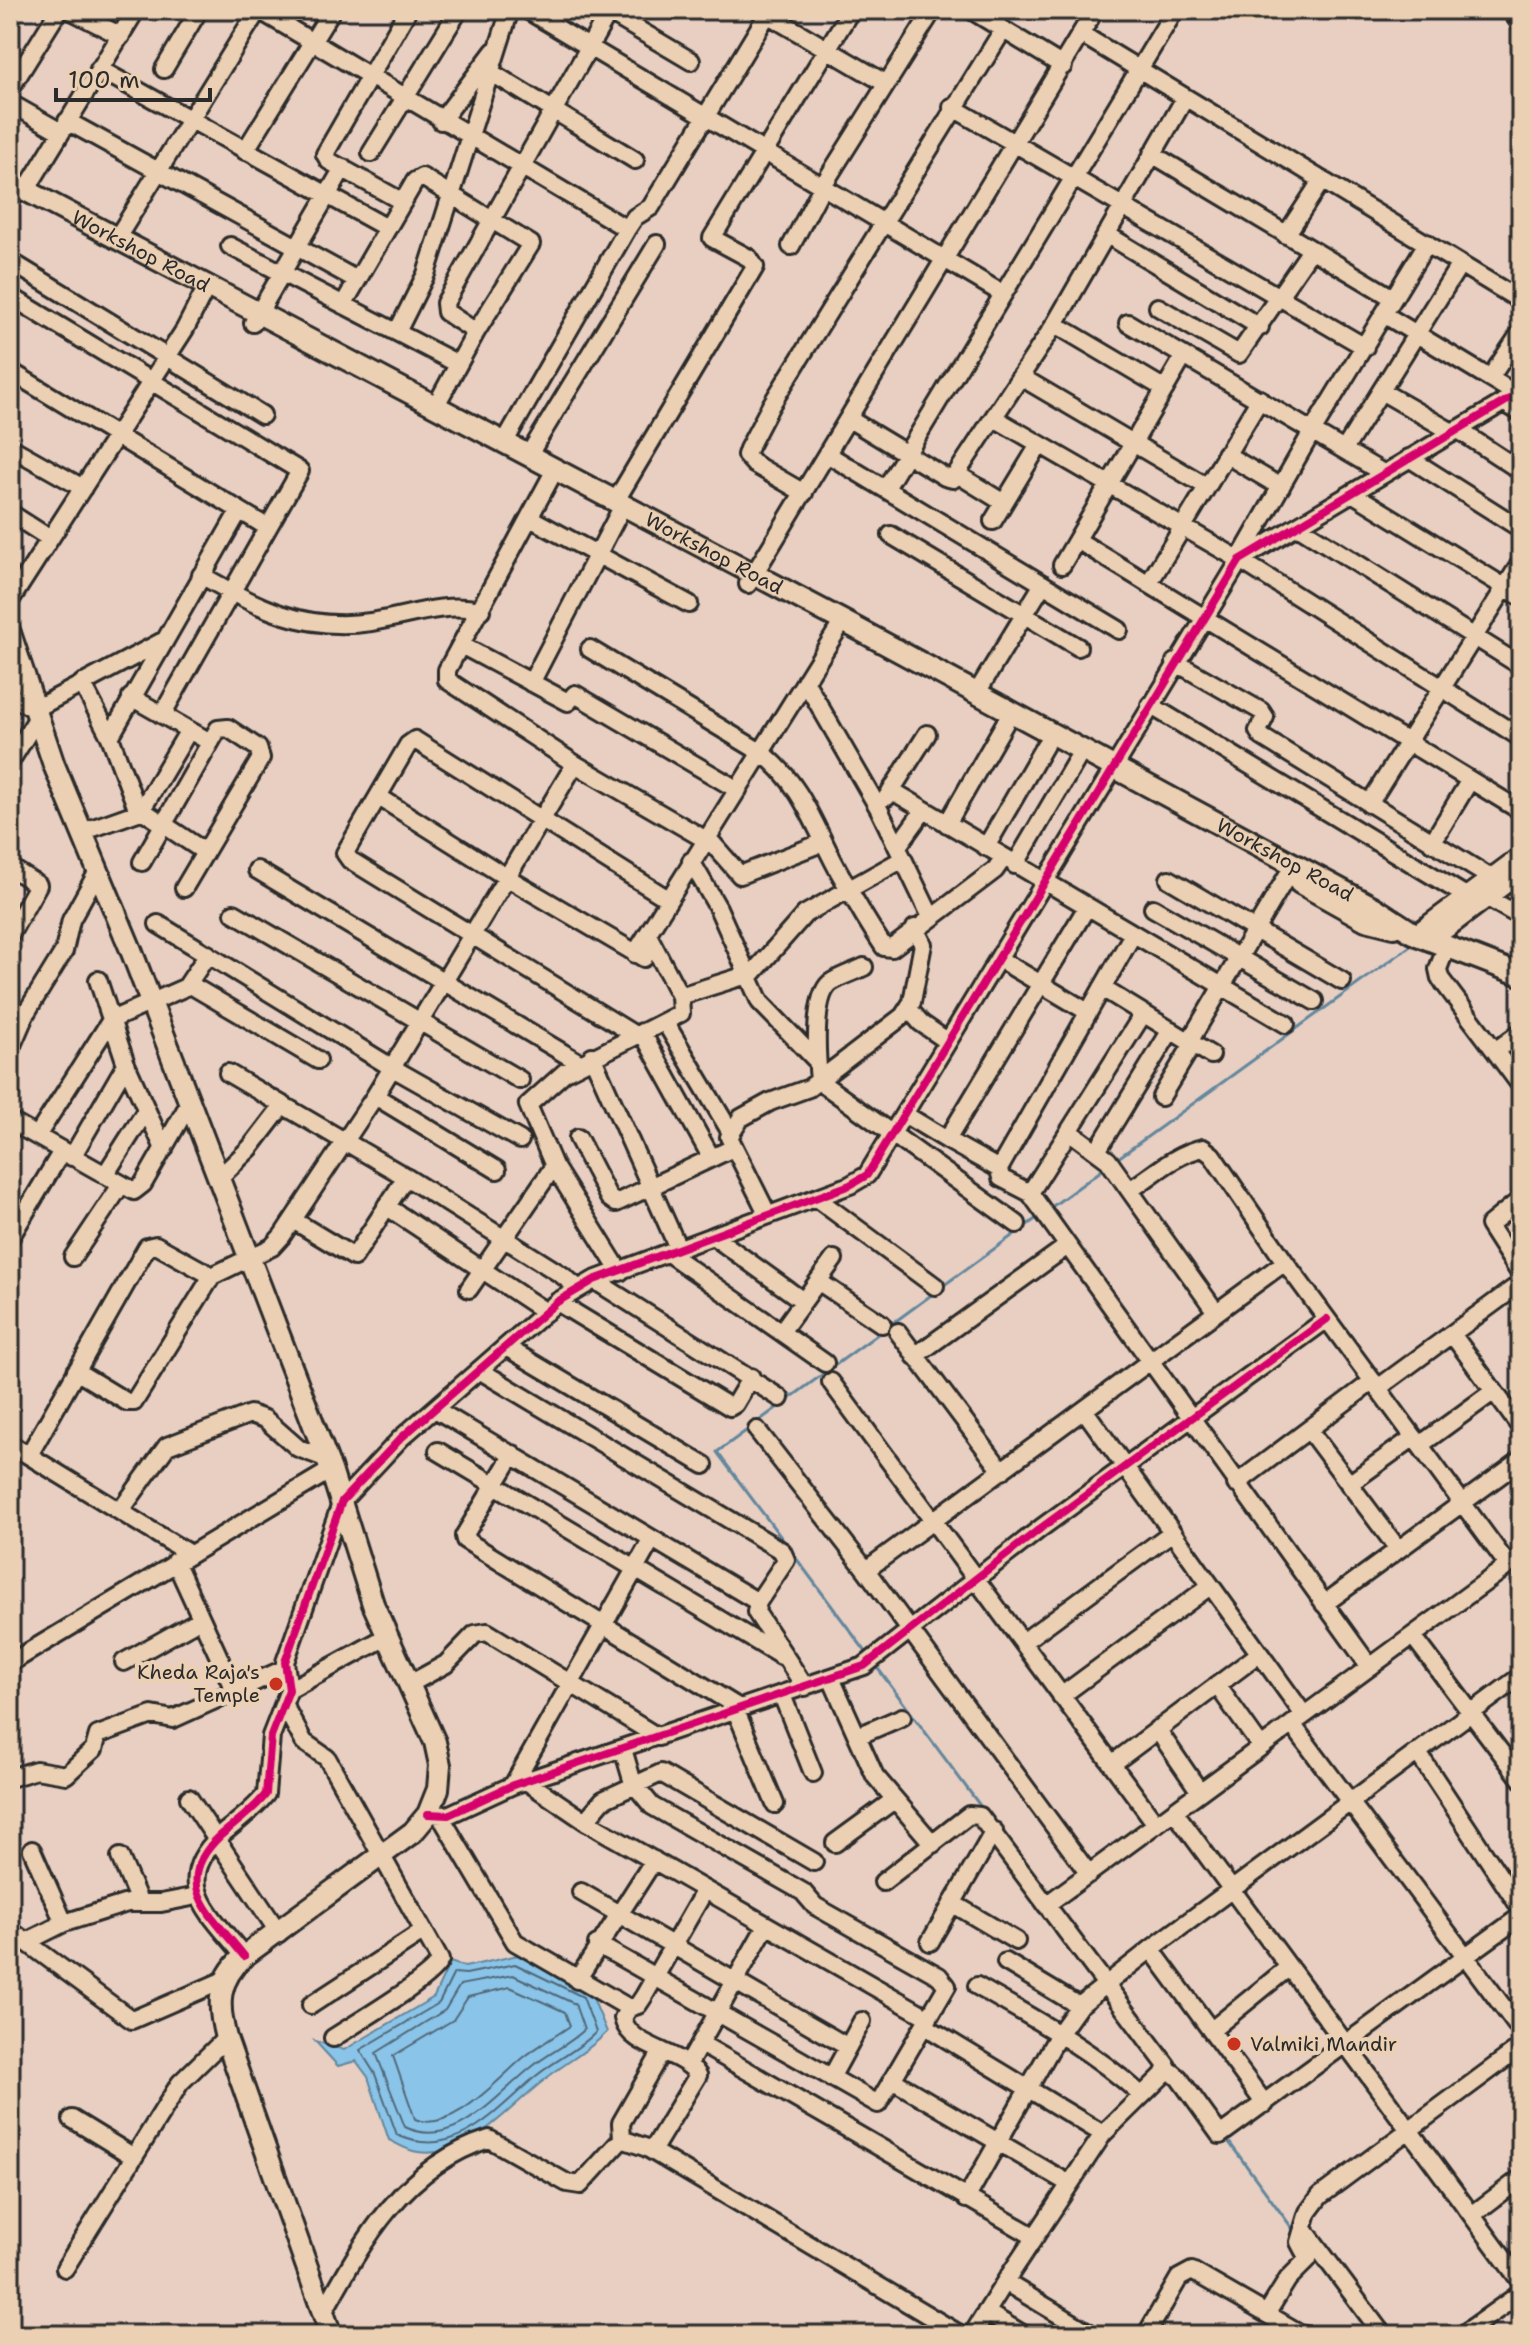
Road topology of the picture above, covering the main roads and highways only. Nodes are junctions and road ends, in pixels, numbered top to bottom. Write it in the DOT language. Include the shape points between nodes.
graph roads {
  1 [pos="14,193"];
  2 [pos="256,318"];
  3 [pos="616,508"];
  4 [pos="840,627"];
  5 [pos="10,633"];
  6 [pos="1111,772"];
  7 [pos="1424,938"];
  8 [pos="1521,975"];
  9 [pos="331,2335"];
  1 -- 2 [label="main road, Workshop Road" via="202,296"];
  1 -- 2 [label="main road, Workshop Road" via="117,238"];
  2 -- 3 [label="main road, Workshop Road" via="504,443"];
  2 -- 3 [label="main road, Workshop Road" via="550,479"];
  3 -- 4 [label="main road, Workshop Road"];
  4 -- 6 [label="main road, Workshop Road" via="976,694"];
  4 -- 6 [label="main road, Workshop Road" via="1045,745"];
  5 -- 9 [label="main road" via="342,1501 386,1637 439,1757 434,1816 244,1956 224,1980 219,2005"];
  6 -- 7 [label="main road, Workshop Road"];
  6 -- 7 [label="main road, Workshop Road" via="1366,920"];
  7 -- 8 [label="main road, Workshop Road"];
}
